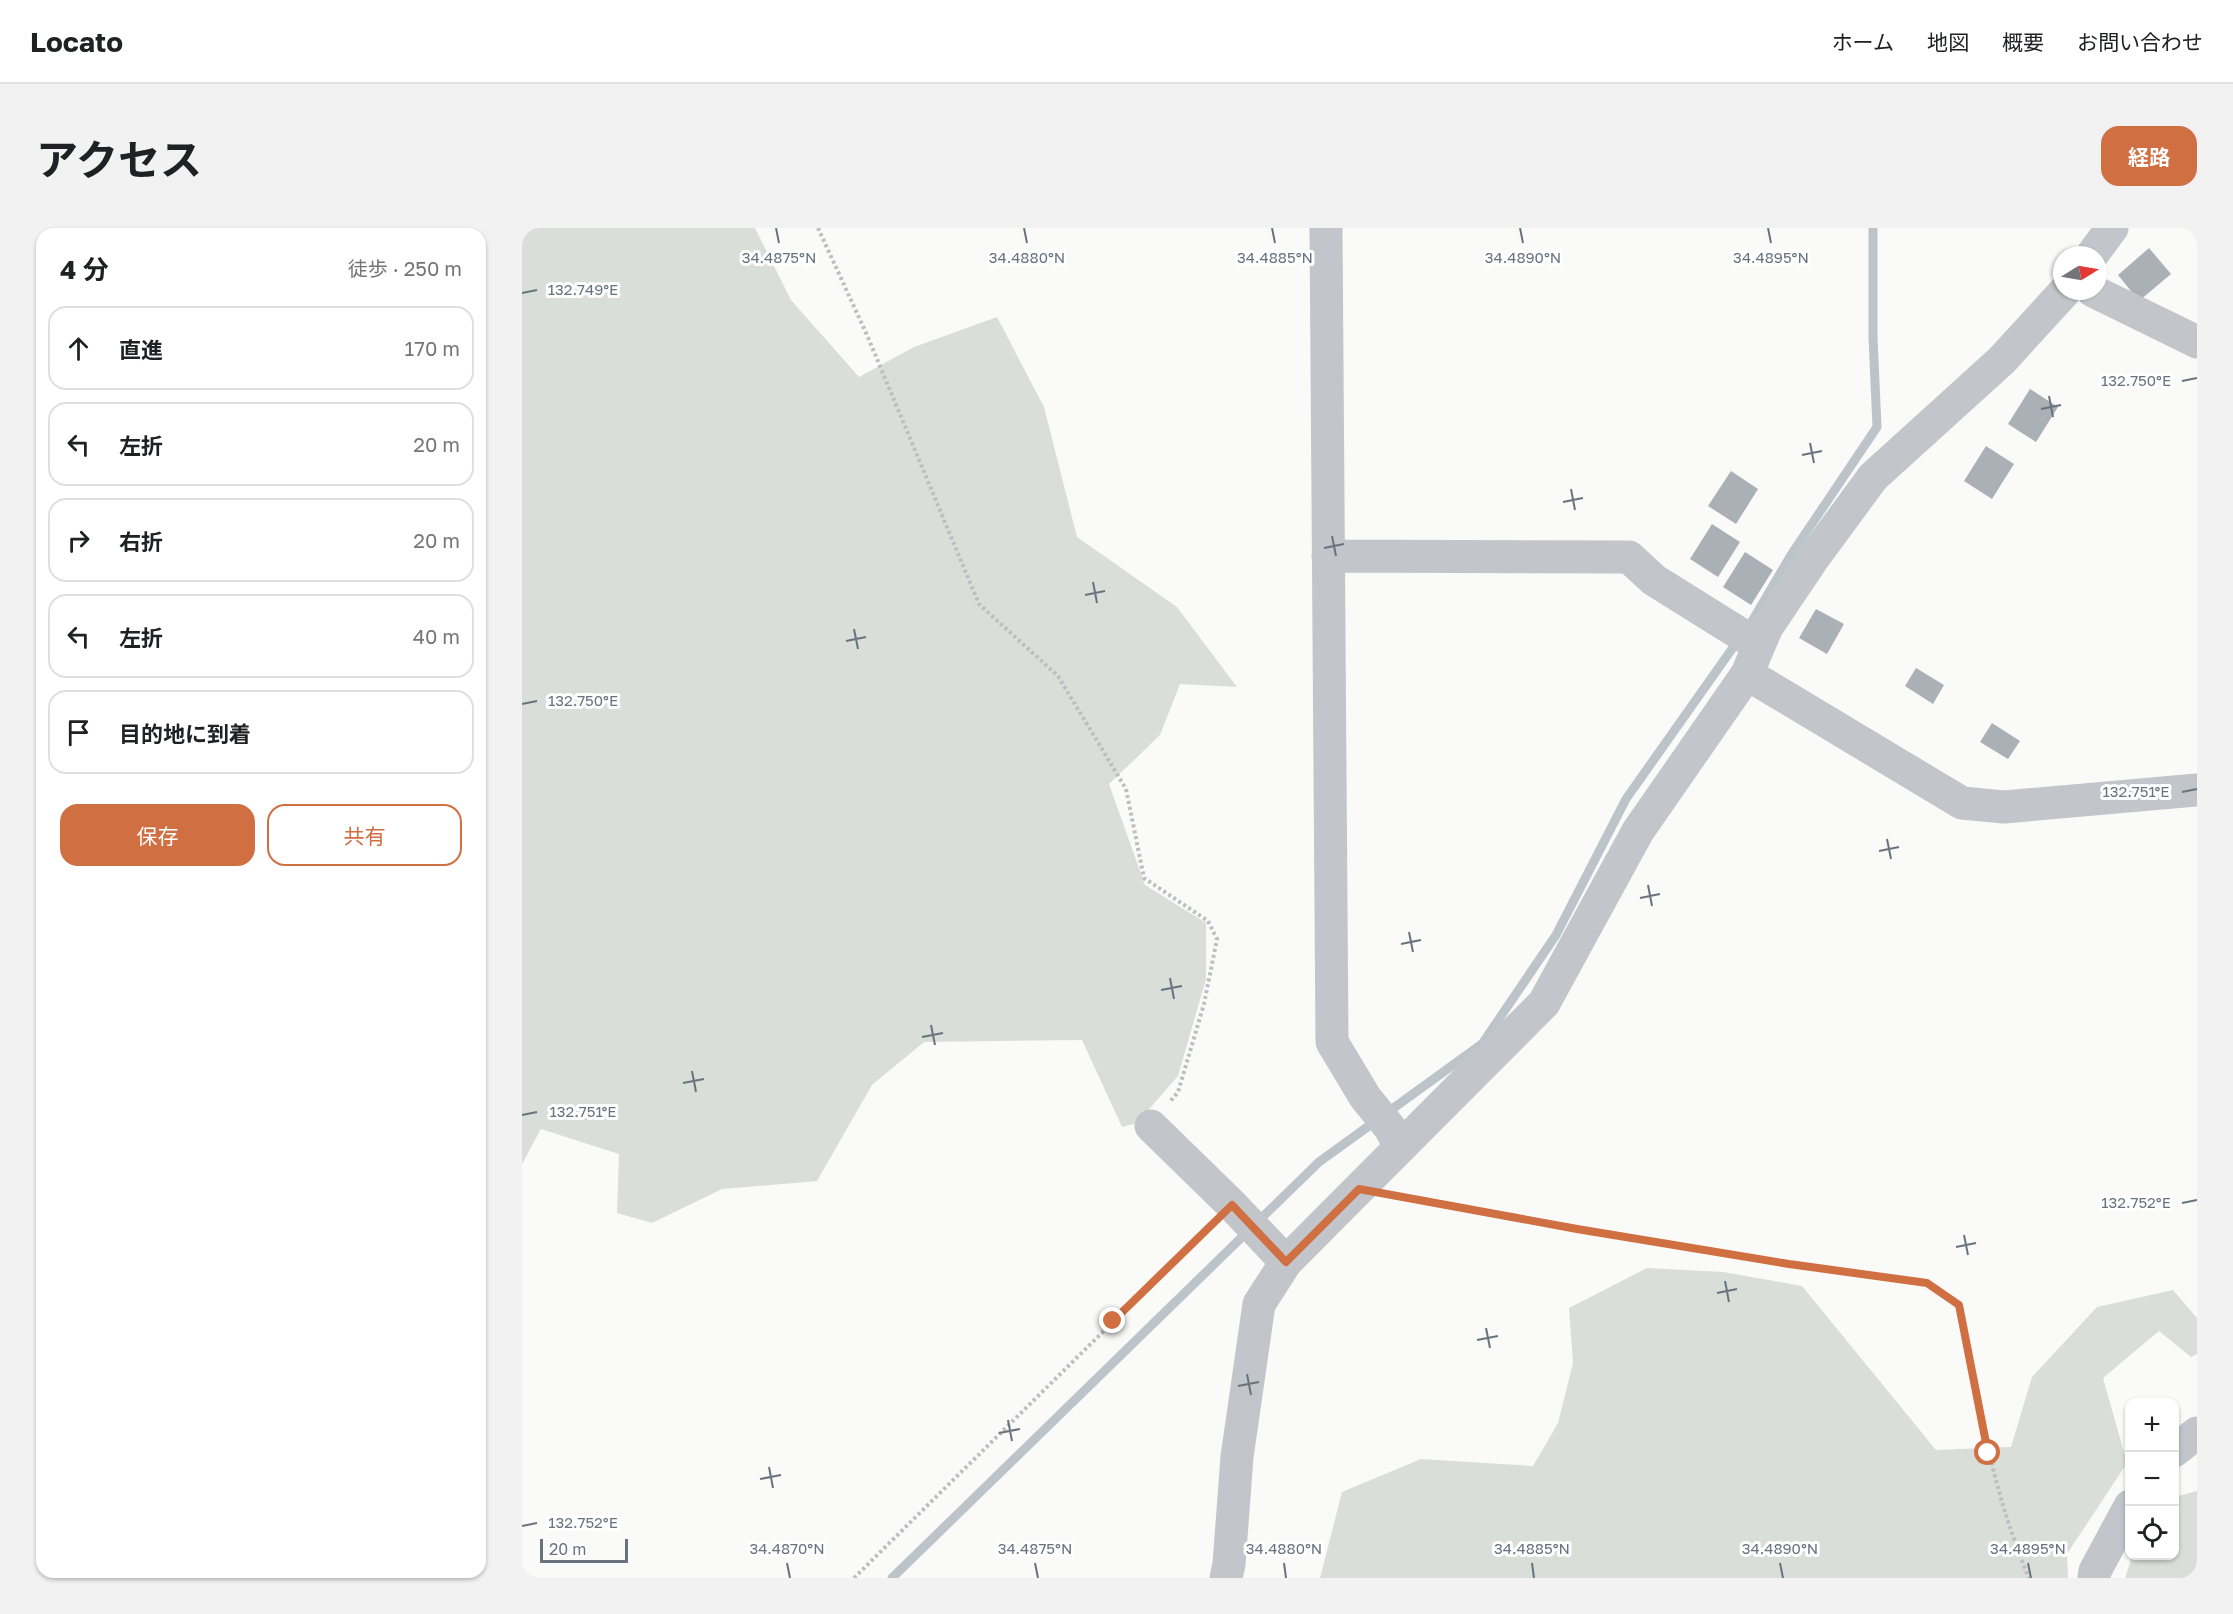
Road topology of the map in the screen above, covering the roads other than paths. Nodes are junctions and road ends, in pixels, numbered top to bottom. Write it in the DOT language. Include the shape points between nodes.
graph roads {
  1 [pos="1326,228"];
  2 [pos="2112,228"];
  3 [pos="2099,246"];
  4 [pos="2107,298"];
  5 [pos="2057,300"];
  6 [pos="2197,342"];
  7 [pos="1328,556"];
  8 [pos="1752,660"];
  9 [pos="2197,790"];
  10 [pos="1151,1126"];
  11 [pos="1379,1162"];
  12 [pos="1278,1252"];
  13 [pos="2197,1433"];
  14 [pos="2179,1449"];
  15 [pos="2125,1515"];
  16 [pos="1226,1578"];
  17 [pos="2094,1578"];
  1 -- 7 [label="street"];
  2 -- 3 [label="street"];
  4 -- 6 [label="street"];
  5 -- 8 [label="street" via="2002,360 1873,477 1812,560"];
  7 -- 8 [label="street" via="1629,557"];
  7 -- 11 [label="street" via="1332,1042 1365,1097"];
  8 -- 9 [label="street" via="1962,803 2004,807"];
  8 -- 11 [label="street" via="1638,831 1544,1003"];
  10 -- 12 [label="street"];
  11 -- 12 [label="street"];
  12 -- 16 [label="street" via="1259,1304 1237,1457"];
  13 -- 14 [label="street"];
  15 -- 17 [label="street"];
}
